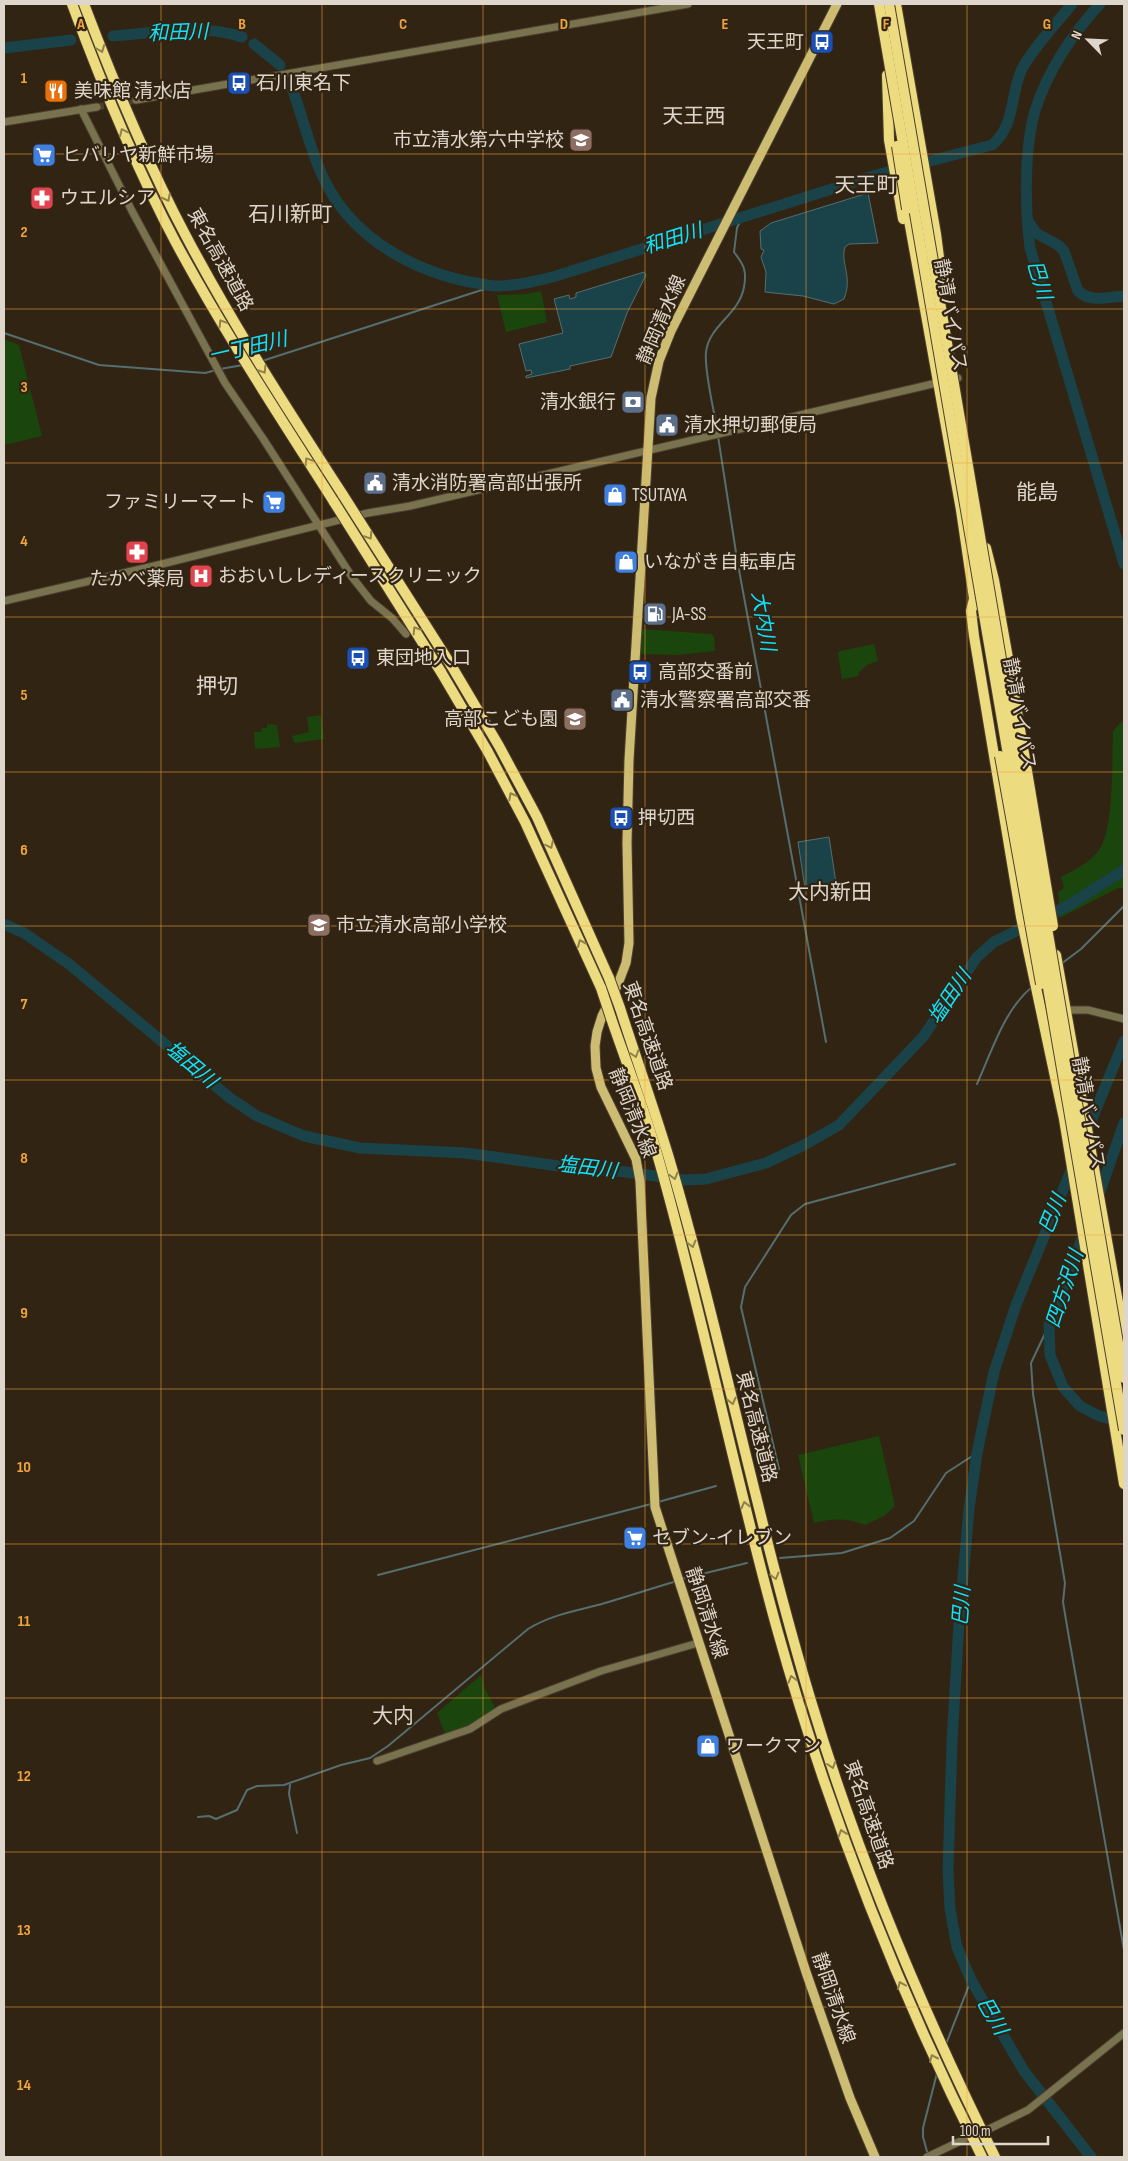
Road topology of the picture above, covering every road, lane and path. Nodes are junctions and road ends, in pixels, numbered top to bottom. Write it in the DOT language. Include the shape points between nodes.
graph roads {
  1 [pos="72,4"];
  2 [pos="84,4"];
  3 [pos="688,4"];
  4 [pos="837,4"];
  5 [pos="876,4"];
  6 [pos="889,4"];
  7 [pos="896,4"];
  8 [pos="136,100"];
  9 [pos="97,107"];
  10 [pos="81,109"];
  11 [pos="4,122"];
  12 [pos="941,278"];
  13 [pos="925,317"];
  14 [pos="958,378"];
  15 [pos="938,382"];
  16 [pos="648,450"];
  17 [pos="318,526"];
  18 [pos="983,535"];
  19 [pos="974,599"];
  20 [pos="4,601"];
  21 [pos="406,634"];
  22 [pos="1067,1009"];
  23 [pos="1041,1014"];
  24 [pos="1124,1019"];
  25 [pos="1067,1049"];
  26 [pos="1060,1058"];
  27 [pos="663,1157"];
  28 [pos="674,1197"];
  29 [pos="1124,1336"];
  30 [pos="1124,1378"];
  31 [pos="1124,1430"];
  32 [pos="1124,1484"];
  33 [pos="698,1643"];
  34 [pos="377,1761"];
  35 [pos="1124,2033"];
  36 [pos="989,2129"];
  37 [pos="963,2140"];
  38 [pos="875,2157"];
  39 [pos="927,2157"];
  40 [pos="982,2157"];
  41 [pos="996,2157"];
  27 -- 1 [label="highway, 東名高速道路, one-way, bridge" via="601,988 525,822 441,672 240,353 176,242 120,125"];
  2 -- 27 [label="highway, 東名高速道路, one-way, bridge" via="131,123 186,237 263,370 451,665 537,817 609,978"];
  3 -- 8 [label="street"];
  4 -- 16 [label="main road, 静岡清水線" via="690,291 659,361 651,398"];
  5 -- 13 [label="highway, bridge"];
  5 -- 13 [label="highway" via="888,83 889,140 915,288"];
  5 -- 26 [label="highway, 静清バイパス, bridge"];
  6 -- 12 [label="highway"];
  6 -- 25 [label="highway, 静清バイパス, bridge"];
  7 -- 12 [label="highway"];
  9 -- 10 [label="street"];
  10 -- 11 [label="street"];
  10 -- 17 [label="street" via="132,211 226,383"];
  12 -- 14 [label="highway"];
  13 -- 15 [label="highway"];
  14 -- 15 [label="street"];
  14 -- 18 [label="highway"];
  15 -- 16 [label="street"];
  15 -- 19 [label="highway"];
  16 -- 17 [label="street"];
  16 -- 33 [label="main road, 静岡清水線" via="629,760 629,943 626,963 602,1016 595,1046 601,1087 636,1159 640,1182 656,1507"];
  17 -- 20 [label="street"];
  17 -- 21 [label="street" via="362,589"];
  18 -- 22 [label="highway, bridge"];
  18 -- 25 [label="highway, bridge" via="994,580 1044,865"];
  19 -- 23 [label="highway" via="971,611 974,636 1021,917"];
  19 -- 26 [label="highway, bridge" via="1045,1008"];
  22 -- 23 [label="street"];
  22 -- 24 [label="street" via="1088,1010"];
  22 -- 29 [label="highway"];
  23 -- 32 [label="highway" via="1066,1133"];
  25 -- 30 [label="highway, 静清バイパス, bridge"];
  26 -- 31 [label="highway, 静清バイパス, bridge"];
  27 -- 28 [label="highway, 東名高速道路"];
  40 -- 28 [label="highway, 東名高速道路, one-way" via="921,2030 851,1859 800,1707 777,1628"];
  28 -- 41 [label="highway, 東名高速道路, one-way" via="812,1704 889,1924 949,2065"];
  33 -- 34 [label="street" via="601,1671 501,1709 470,1730"];
  33 -- 38 [label="main road, 静岡清水線" via="844,2082"];
  35 -- 36 [label="street" via="1028,2110"];
  37 -- 39 [label="street"];
}
